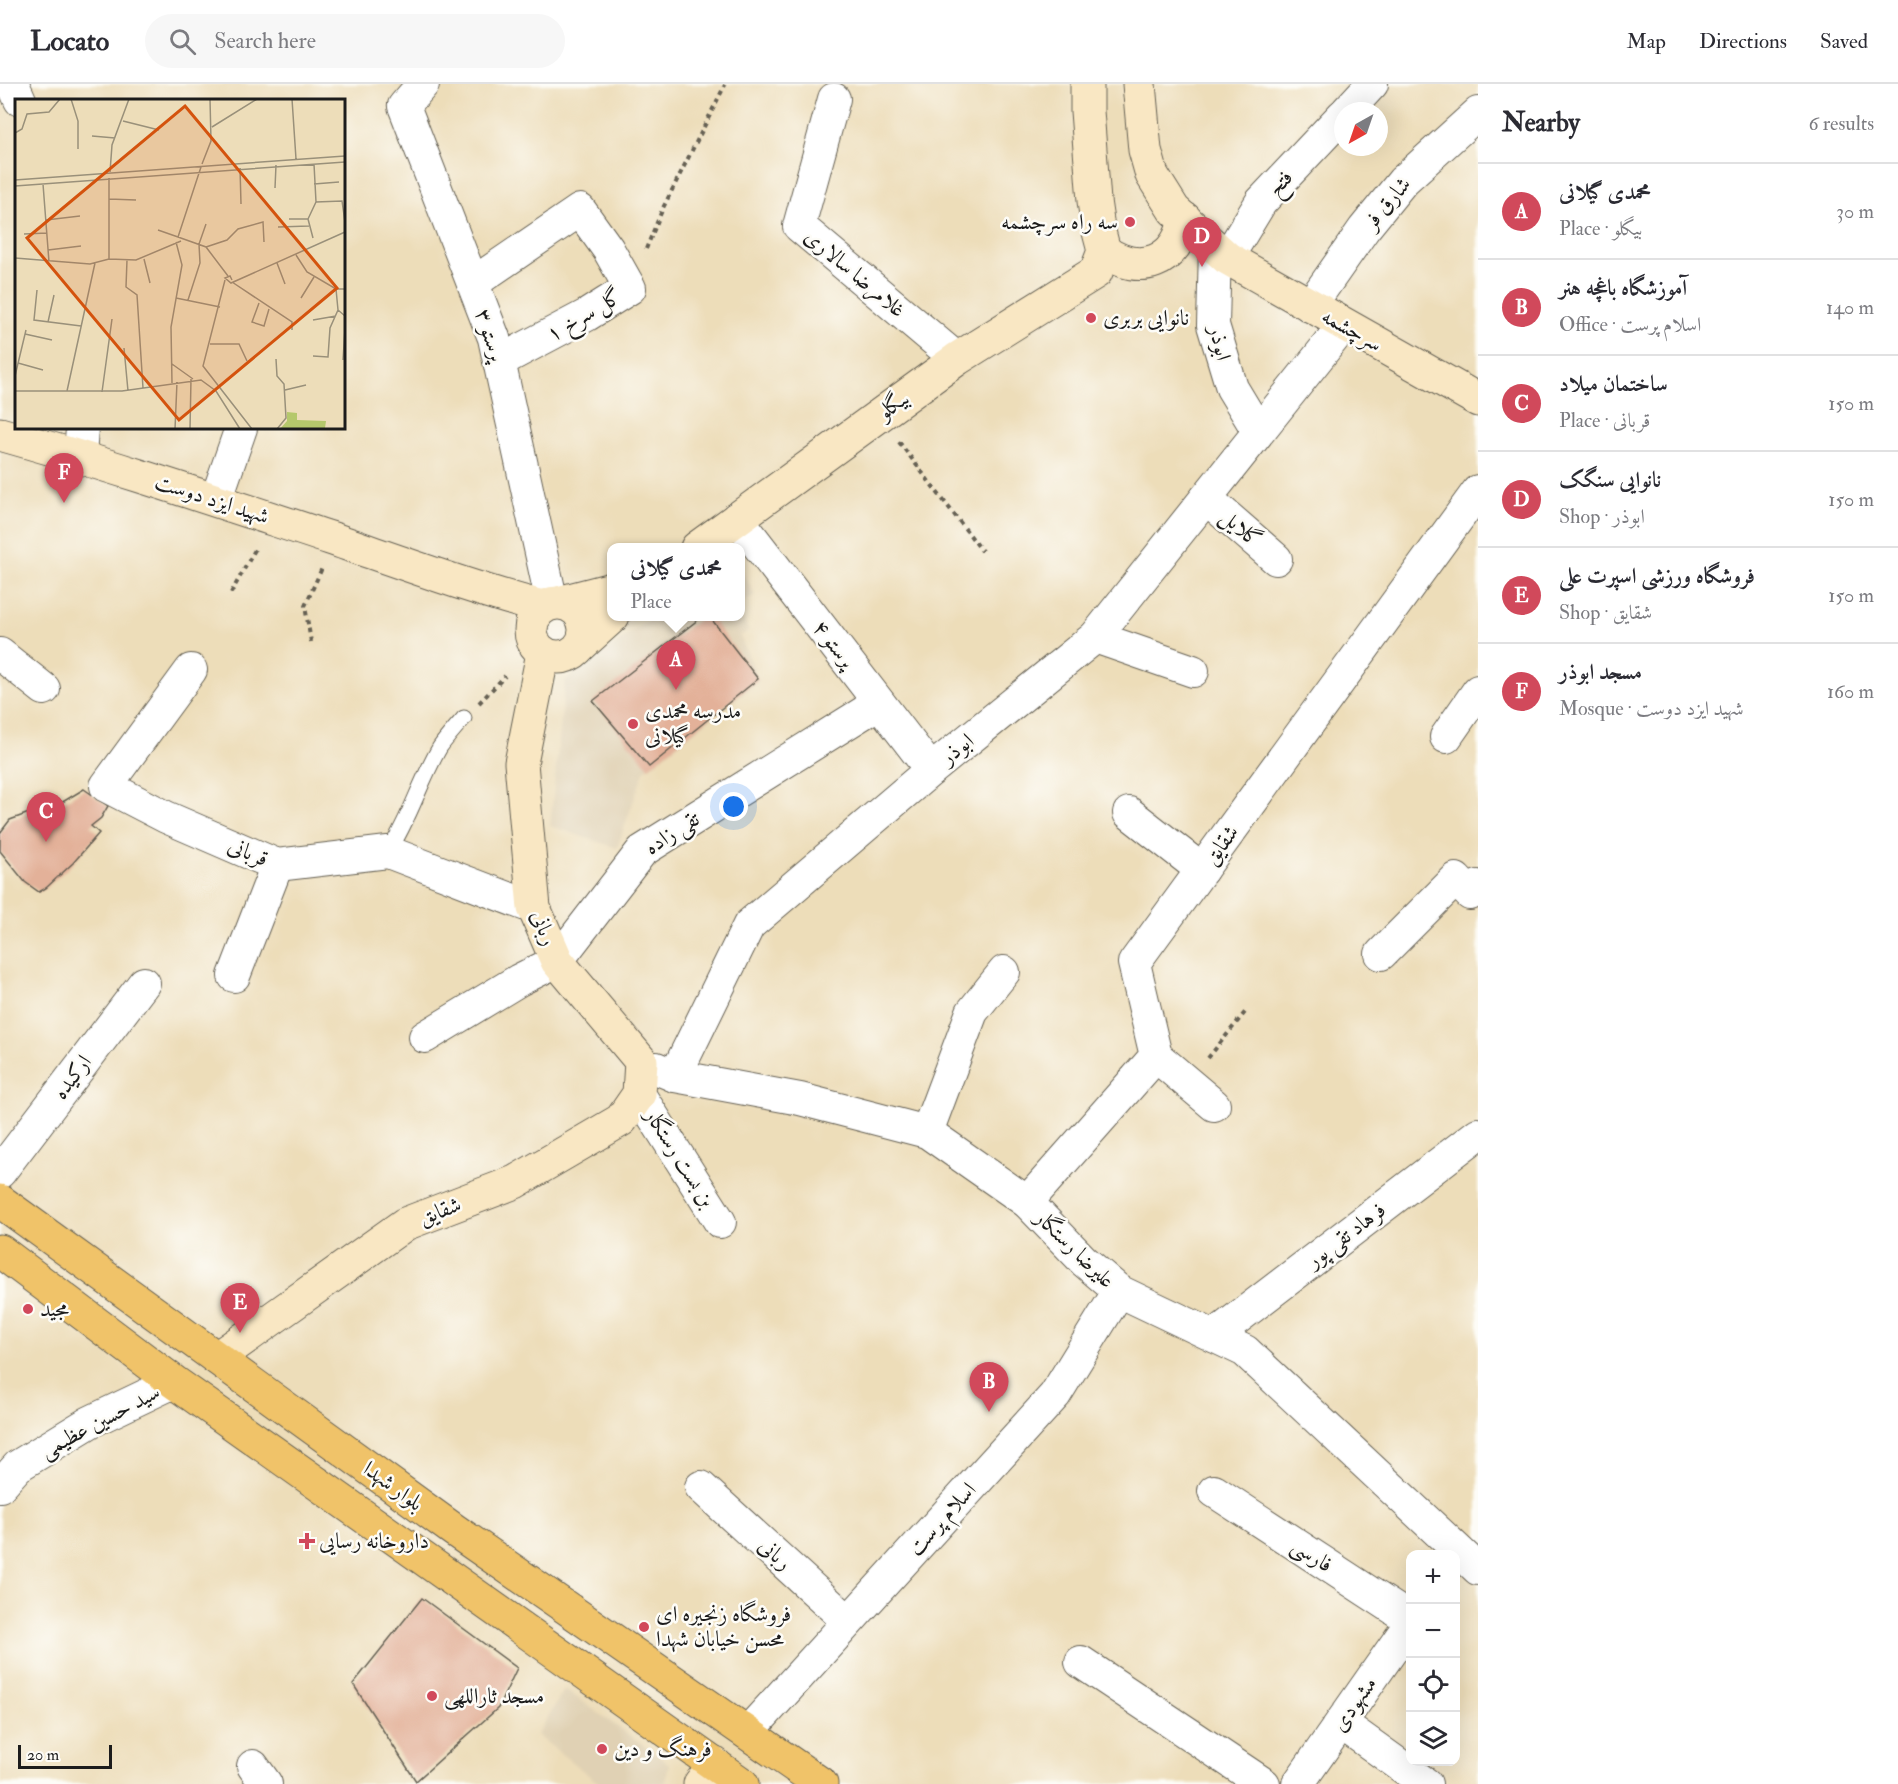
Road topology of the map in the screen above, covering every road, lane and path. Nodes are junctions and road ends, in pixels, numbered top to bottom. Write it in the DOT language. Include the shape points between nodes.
graph roads {
  1 [pos="13,84"];
  2 [pos="423,84"];
  3 [pos="1087,84"];
  4 [pos="1139,84"];
  5 [pos="1372,84"];
  6 [pos="725,85"];
  7 [pos="20,99"];
  8 [pos="834,99"];
  9 [pos="1355,102"];
  10 [pos="1478,113"];
  11 [pos="1334,125"];
  12 [pos="1185,219"];
  13 [pos="1221,253"];
  14 [pos="1100,262"];
  15 [pos="473,283"];
  16 [pos="630,288"];
  17 [pos="1310,306"];
  18 [pos="1344,325"];
  19 [pos="957,359"];
  20 [pos="500,361"];
  21 [pos="1478,400"];
  22 [pos="879,416"];
  23 [pos="241,429"];
  24 [pos="1258,431"];
  25 [pos="0,434"];
  26 [pos="81,442"];
  27 [pos="1478,491"];
  28 [pos="1206,498"];
  29 [pos="216,500"];
  30 [pos="737,518"];
  31 [pos="271,519"];
  32 [pos="334,540"];
  33 [pos="704,543"];
  34 [pos="982,551"];
  35 [pos="1276,559"];
  36 [pos="607,592"];
  37 [pos="231,593"];
  38 [pos="607,618"];
  39 [pos="553,630"];
  40 [pos="1095,637"];
  41 [pos="311,642"];
  42 [pos="0,654"];
  43 [pos="191,670"];
  44 [pos="1193,671"];
  45 [pos="44,688"];
  46 [pos="1478,691"];
  47 [pos="879,703"];
  48 [pos="464,718"];
  49 [pos="1446,737"];
  50 [pos="931,770"];
  51 [pos="1129,813"];
  52 [pos="388,852"];
  53 [pos="277,865"];
  54 [pos="1202,870"];
  55 [pos="1467,883"];
  56 [pos="534,908"];
  57 [pos="1381,954"];
  58 [pos="557,961"];
  59 [pos="1004,972"];
  60 [pos="234,976"];
  61 [pos="144,983"];
  62 [pos="1247,1010"];
  63 [pos="425,1037"];
  64 [pos="1156,1056"];
  65 [pos="641,1061"];
  66 [pos="675,1076"];
  67 [pos="1188,1083"];
  68 [pos="639,1094"];
  69 [pos="1214,1105"];
  70 [pos="927,1132"];
  71 [pos="1478,1134"];
  72 [pos="0,1172"];
  73 [pos="0,1202"];
  74 [pos="1027,1202"];
  75 [pos="720,1222"];
  76 [pos="0,1251"];
  77 [pos="1119,1291"];
  78 [pos="1214,1336"];
  79 [pos="217,1358"];
  80 [pos="174,1382"];
  81 [pos="0,1486"];
  82 [pos="701,1487"];
  83 [pos="1214,1491"];
  84 [pos="1465,1560"];
  85 [pos="1406,1619"];
  86 [pos="848,1622"];
  87 [pos="1406,1628"];
  88 [pos="1081,1662"];
  89 [pos="1341,1723"];
  90 [pos="747,1733"];
  91 [pos="707,1774"];
  92 [pos="742,1784"];
  93 [pos="821,1784"];
  94 [pos="1264,1784"];
  95 [pos="1298,1784"];
  96 [pos="1426,1784"];
  1 -- 7 [label="street"];
  2 -- 15 [label="street, پرستو ۳" via="404,106"];
  3 -- 14 [label="main road"];
  4 -- 12 [label="main road, سرچشمه" via="1145,150 1152,175 1174,210"];
  5 -- 9 [label="street"];
  6 -- 16 [label="path" via="663,208"];
  8 -- 19 [label="street, غلامرضا سالاری" via="799,226"];
  10 -- 17 [label="street, شارق فر" via="1403,181"];
  11 -- 13 [label="street, فتح" via="1261,202"];
  12 -- 13 [label="main road, سرچشمه"];
  12 -- 14 [label="main road" via="1176,244 1155,261"];
  13 -- 17 [label="main road, سرچشمه"];
  13 -- 24 [label="street, ابوذر" via="1213,325 1232,388"];
  14 -- 19 [label="main road, بیگلو"];
  15 -- 16 [label="street, گل سرخ ۱" via="580,210"];
  15 -- 20 [label="street, پرستو ۳"];
  16 -- 20 [label="street, گل سرخ ۱"];
  17 -- 18 [label="main road, سرچشمه"];
  18 -- 21 [label="main road, سرچشمه"];
  18 -- 24 [label="street, ابوذر"];
  19 -- 22 [label="main road, بیگلو"];
  20 -- 39 [label="street, پرستو ۳"];
  22 -- 30 [label="main road, بیگلو"];
  22 -- 34 [label="path"];
  23 -- 29 [label="street"];
  24 -- 28 [label="street, ابوذر"];
  25 -- 26 [label="main road, شهید ایزد دوست"];
  26 -- 29 [label="main road, شهید ایزد دوست"];
  27 -- 54 [label="street, شقایق"];
  28 -- 35 [label="street, گلایل"];
  28 -- 40 [label="street, ابوذر"];
  29 -- 31 [label="main road, شهید ایزد دوست"];
  30 -- 33 [label="main road, بیگلو"];
  30 -- 47 [label="street, پرستو ۴"];
  31 -- 32 [label="main road, شهید ایزد دوست"];
  31 -- 37 [label="path"];
  32 -- 39 [label="main road, شهید ایزد دوست" via="500,596"];
  32 -- 41 [label="path" via="305,606"];
  36 -- 39 [label="main road"];
  38 -- 39 [label="main road"];
  39 -- 48 [label="path"];
  39 -- 56 [label="main road, ربانی" via="521,763"];
  40 -- 44 [label="street"];
  40 -- 50 [label="street, ابوذر"];
  42 -- 45 [label="street"];
  43 -- 53 [label="street, قربانی" via="106,786"];
  46 -- 49 [label="street"];
  47 -- 50 [label="street, پرستو ۴"];
  47 -- 58 [label="street, تقی زاده" via="642,851"];
  48 -- 52 [label="lane" via="441,746"];
  50 -- 66 [label="street, ابوذر" via="749,925"];
  51 -- 54 [label="street"];
  52 -- 53 [label="street, قربانی"];
  52 -- 56 [label="street, قربانی"];
  53 -- 60 [label="street"];
  54 -- 64 [label="street, شقایق" via="1134,963"];
  55 -- 57 [label="street"];
  56 -- 58 [label="main road, ربانی"];
  58 -- 63 [label="street"];
  58 -- 65 [label="main road, ربانی"];
  59 -- 70 [label="street" via="972,1012"];
  61 -- 72 [label="street, ارکیده"];
  62 -- 67 [label="path"];
  64 -- 67 [label="street"];
  64 -- 74 [label="street"];
  65 -- 66 [label="street, علیرضا رستگار"];
  65 -- 68 [label="main road"];
  66 -- 70 [label="street, علیرضا رستگار" via="800,1099"];
  67 -- 69 [label="street"];
  68 -- 75 [label="street, بن بست رستگار"];
  68 -- 79 [label="main road, شقایق" via="621,1120 515,1182 405,1224"];
  70 -- 74 [label="street, علیرضا رستگار"];
  71 -- 78 [label="street, فرهاد تقی پور"];
  73 -- 79 [label="main road, بلوار شهدا"];
  74 -- 77 [label="street, علیرضا رستگار"];
  76 -- 80 [label="main road, بلوار شهدا"];
  77 -- 78 [label="street, علیرضا رستگار"];
  77 -- 86 [label="street, اسلام پرست" via="1055,1395"];
  78 -- 84 [label="street, علیرضا رستگار" via="1245,1350"];
  79 -- 80 [label="main road"];
  79 -- 90 [label="main road, بلوار شهدا" via="454,1530"];
  80 -- 81 [label="street, سید حسین عظیمی" via="90,1422 18,1466"];
  80 -- 91 [label="main road, بلوار شهدا"];
  82 -- 86 [label="street, ربانی"];
  83 -- 85 [label="street, فارسی"];
  86 -- 90 [label="street, اسلام پرست"];
  87 -- 89 [label="street, مشهودی"];
  88 -- 94 [label="street"];
  89 -- 95 [label="street, مشهودی"];
  89 -- 96 [label="street"];
  90 -- 93 [label="main road, بلوار شهدا"];
  91 -- 92 [label="main road, بلوار شهدا"];
}
